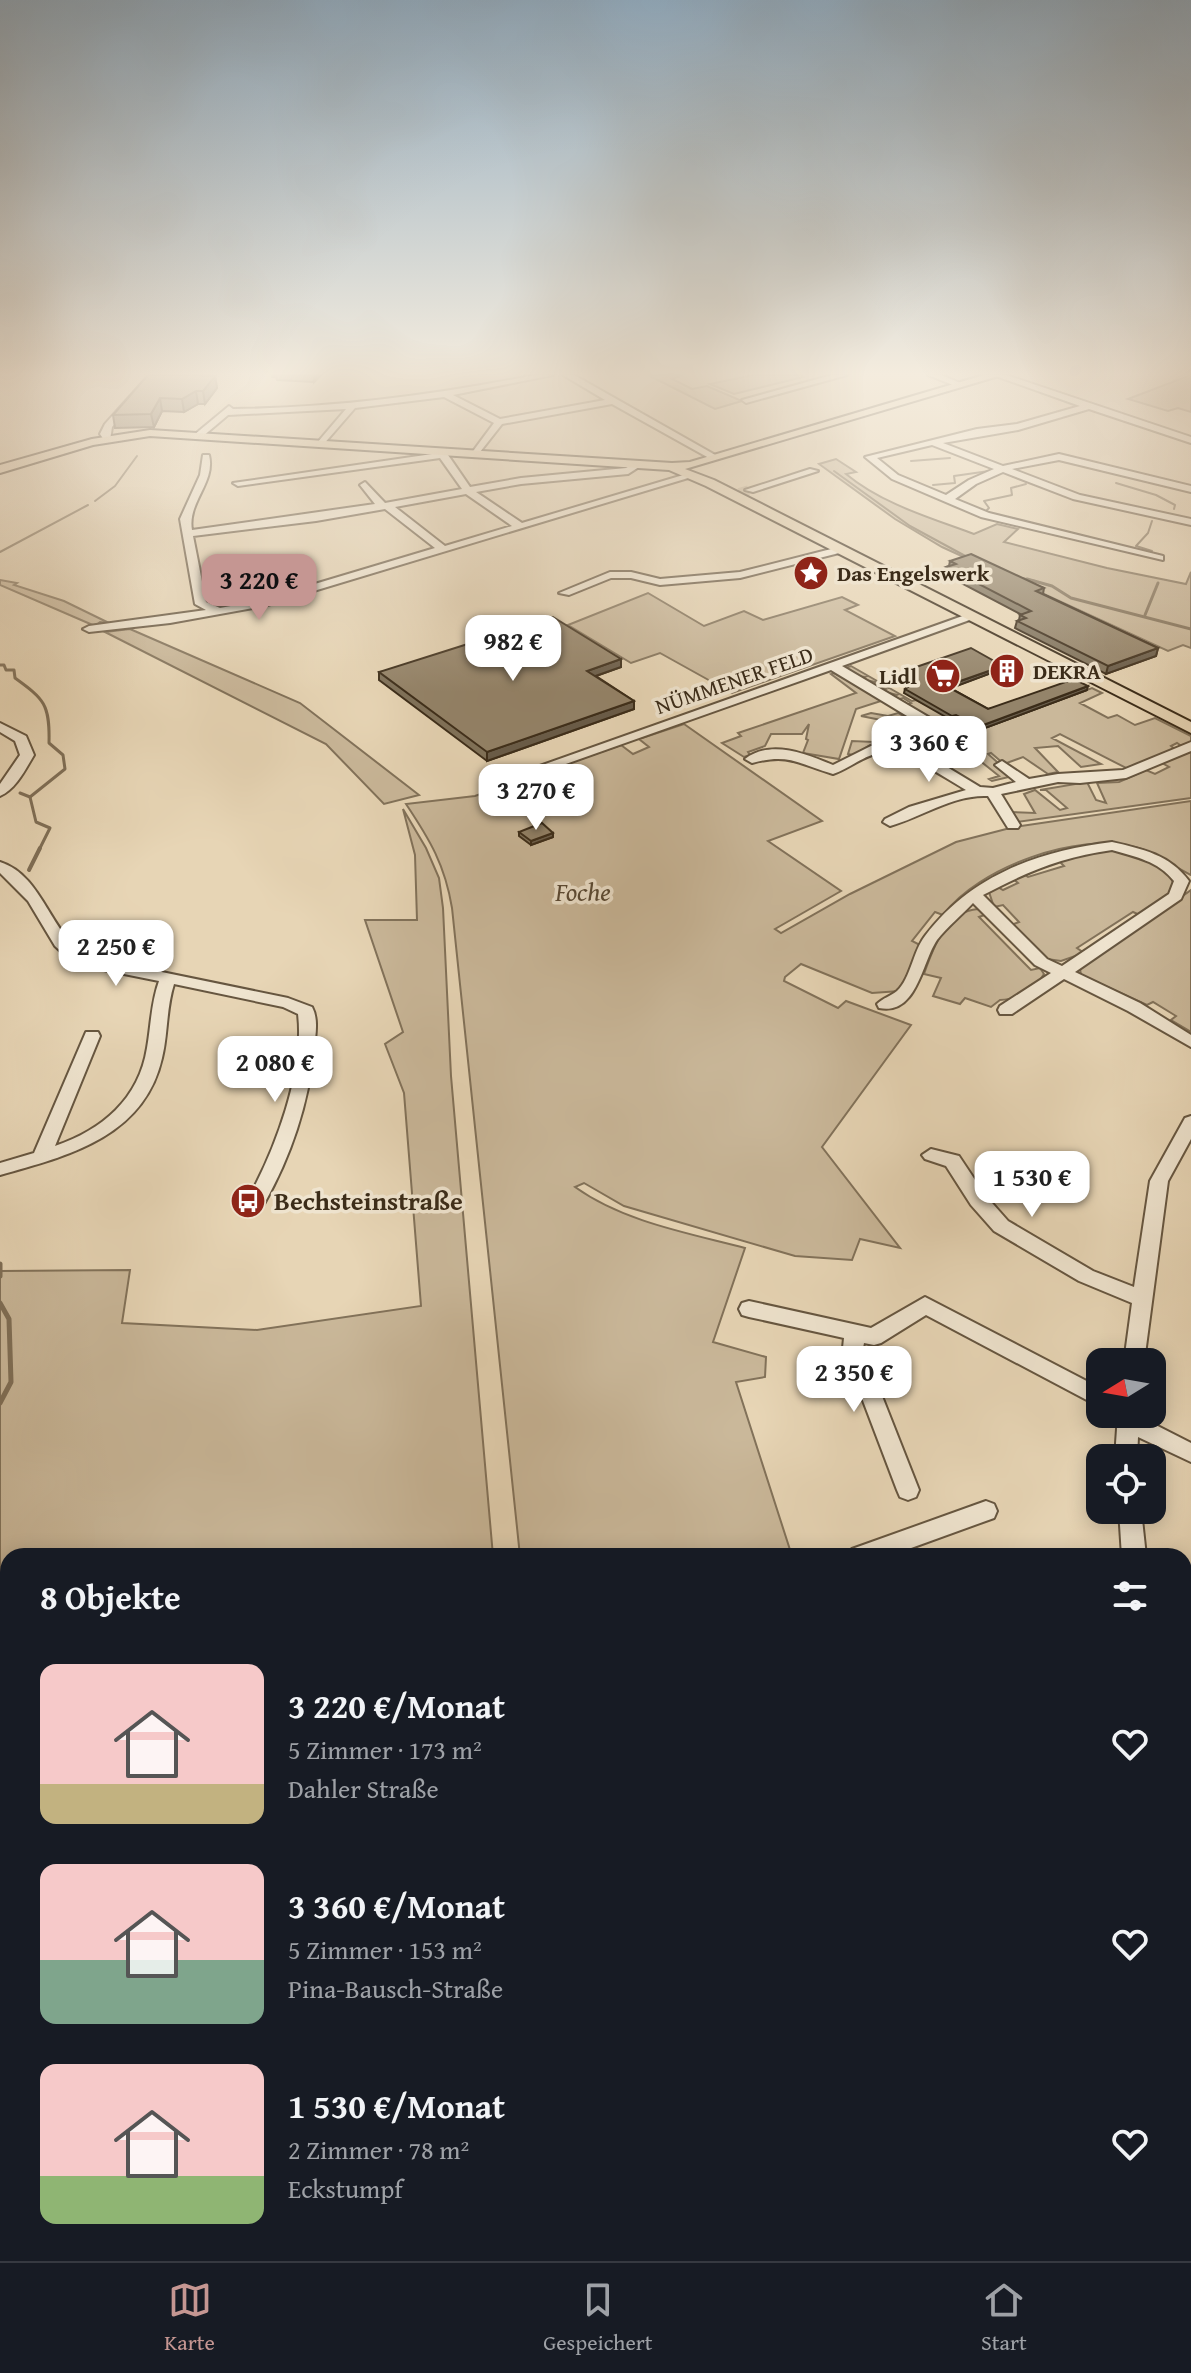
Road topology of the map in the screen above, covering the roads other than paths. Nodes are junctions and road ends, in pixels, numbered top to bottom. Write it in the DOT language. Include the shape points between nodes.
graph roads {
  1 [pos="203,481"];
  2 [pos="256,481"];
  3 [pos="461,481"];
  4 [pos="526,481"];
  5 [pos="656,481"];
  6 [pos="716,481"];
  7 [pos="780,481"];
  8 [pos="905,481"];
  9 [pos="977,481"];
  10 [pos="1034,481"];
  11 [pos="1158,481"];
  12 [pos="238,483"];
  13 [pos="365,485"];
  14 [pos="1191,489"];
  15 [pos="468,491"];
  16 [pos="740,492"];
  17 [pos="949,498"];
  18 [pos="384,506"];
  19 [pos="1191,522"];
  20 [pos="520,526"];
  21 [pos="187,534"];
  22 [pos="444,550"];
  23 [pos="839,550"];
  24 [pos="1159,558"];
  25 [pos="565,593"];
  26 [pos="218,611"];
  27 [pos="971,616"];
  28 [pos="89,629"];
  29 [pos="835,667"];
  30 [pos="0,727"];
  31 [pos="1191,728"];
  32 [pos="1191,746"];
  33 [pos="893,750"];
  34 [pos="752,759"];
  35 [pos="1002,765"];
  36 [pos="510,779"];
  37 [pos="1026,784"];
  38 [pos="977,791"];
  39 [pos="0,792"];
  40 [pos="993,792"];
  41 [pos="890,822"];
  42 [pos="1013,825"];
  43 [pos="0,866"];
  44 [pos="1186,881"];
  45 [pos="973,894"];
  46 [pos="1061,972"];
  47 [pos="168,978"];
  48 [pos="885,1004"];
  49 [pos="1006,1010"];
  50 [pos="92,1036"];
  51 [pos="1191,1042"];
  52 [pos="1191,1122"];
  53 [pos="931,1155"];
  54 [pos="41,1157"];
  55 [pos="0,1169"];
  56 [pos="257,1199"];
  57 [pos="1141,1298"];
  58 [pos="749,1309"];
  59 [pos="856,1332"];
  60 [pos="1136,1348"];
  61 [pos="1086,1391"];
  62 [pos="1147,1428"];
  63 [pos="1191,1453"];
  64 [pos="908,1490"];
  65 [pos="986,1511"];
  66 [pos="1131,1524"];
  67 [pos="882,1548"];
  68 [pos="1133,1548"];
  1 -- 21 [label="street" via="186,512"];
  2 -- 12 [label="street"];
  3 -- 15 [label="street"];
  4 -- 15 [label="street"];
  5 -- 20 [label="street"];
  6 -- 16 [label="main road"];
  7 -- 16 [label="street"];
  8 -- 17 [label="street"];
  9 -- 17 [label="street"];
  10 -- 19 [label="street" via="1077,497"];
  11 -- 14 [label="street"];
  13 -- 18 [label="street"];
  15 -- 18 [label="street"];
  15 -- 20 [label="street"];
  16 -- 23 [label="main road"];
  17 -- 24 [label="street" via="1000,519"];
  18 -- 21 [label="street"];
  18 -- 22 [label="street"];
  20 -- 22 [label="street"];
  21 -- 26 [label="street" via="201,604"];
  22 -- 26 [label="street" via="271,601"];
  23 -- 25 [label="street" via="740,575 656,582 610,575"];
  23 -- 27 [label="main road"];
  26 -- 28 [label="street"];
  27 -- 29 [label="street, NÜMMENER FELD"];
  27 -- 31 [label="main road"];
  29 -- 33 [label="street" via="925,721"];
  29 -- 36 [label="street, NÜMMENER FELD"];
  30 -- 39 [label="street" via="21,739 27,750 22,766"];
  32 -- 37 [label="street" via="1126,774"];
  33 -- 34 [label="street" via="876,749 829,774 796,755 774,751"];
  33 -- 38 [label="street" via="937,767"];
  35 -- 37 [label="street"];
  37 -- 40 [label="street"];
  38 -- 40 [label="street"];
  38 -- 41 [label="street"];
  40 -- 42 [label="street"];
  43 -- 47 [label="street" via="21,883 67,953"];
  44 -- 45 [label="street" via="1153,857 1103,847 1042,860"];
  44 -- 46 [label="street" via="1150,916"];
  45 -- 46 [label="street" via="1041,962"];
  45 -- 48 [label="street" via="930,939 905,993"];
  46 -- 49 [label="street"];
  46 -- 51 [label="street"];
  47 -- 54 [label="street" via="160,995 152,1063 139,1094 95,1138"];
  47 -- 56 [label="street" via="306,1011 295,1113"];
  50 -- 54 [label="street"];
  52 -- 57 [label="street" via="1159,1181"];
  53 -- 57 [label="street" via="952,1161 1001,1226 1086,1276"];
  54 -- 55 [label="street"];
  57 -- 60 [label="street"];
  58 -- 59 [label="street"];
  59 -- 61 [label="street" via="874,1337 925,1305"];
  59 -- 64 [label="street" via="853,1348"];
  62 -- 63 [label="street"];
  65 -- 67 [label="street"];
  66 -- 68 [label="street"];
}
